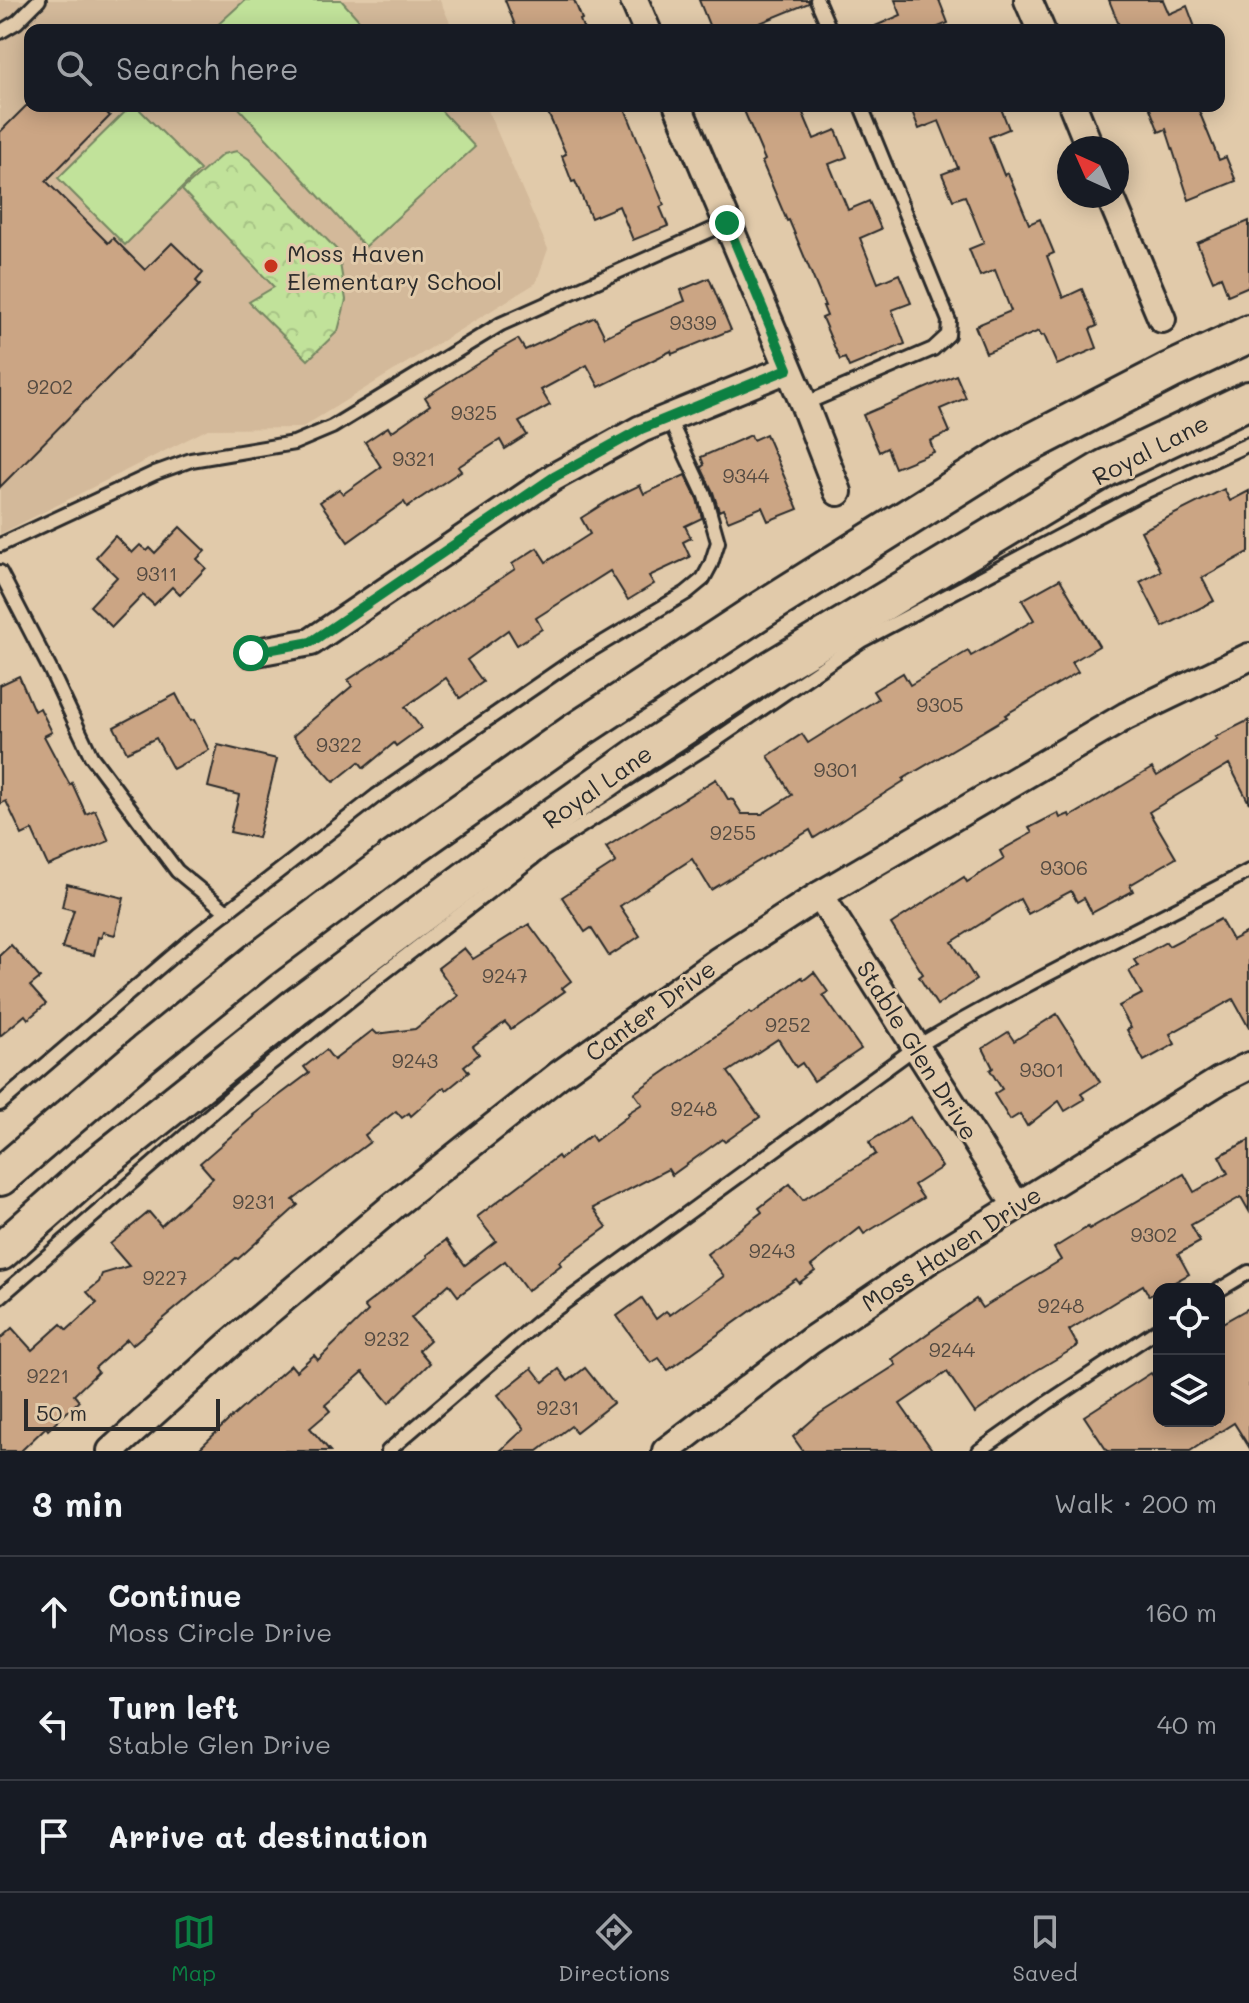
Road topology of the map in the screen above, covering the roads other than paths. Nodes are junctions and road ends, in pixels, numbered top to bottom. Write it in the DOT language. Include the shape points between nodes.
graph roads {
  1 [pos="39,0"];
  2 [pos="634,0"];
  3 [pos="817,0"];
  4 [pos="1028,0"];
  5 [pos="644,24"];
  6 [pos="827,24"];
  7 [pos="1038,24"];
  8 [pos="0,32"];
  9 [pos="681,112"];
  10 [pos="863,112"];
  11 [pos="1075,112"];
  12 [pos="1085,136"];
  13 [pos="1115,208"];
  14 [pos="727,223"];
  15 [pos="1162,319"];
  16 [pos="1249,334"];
  17 [pos="788,369"];
  18 [pos="1249,400"];
  19 [pos="804,404"];
  20 [pos="668,417"];
  21 [pos="1249,444"];
  22 [pos="838,492"];
  23 [pos="0,545"];
  24 [pos="0,572"];
  25 [pos="251,653"];
  26 [pos="1249,657"];
  27 [pos="1249,871"];
  28 [pos="820,895"];
  29 [pos="227,912"];
  30 [pos="916,1047"];
  31 [pos="1249,1066"];
  32 [pos="0,1104"];
  33 [pos="0,1177"];
  34 [pos="1016,1205"];
  35 [pos="0,1252"];
  36 [pos="1249,1272"];
  37 [pos="1225,1286"];
  38 [pos="0,1297"];
  39 [pos="1153,1333"];
  40 [pos="111,1451"];
  41 [pos="388,1451"];
  42 [pos="666,1451"];
  43 [pos="979,1451"];
  1 -- 8 [label="lane"];
  2 -- 5 [label="street"];
  3 -- 6 [label="lane"];
  4 -- 7 [label="street"];
  9 -- 14 [label="street"];
  10 -- 19 [label="lane" via="949,321 948,335 933,349"];
  11 -- 12 [label="street"];
  13 -- 15 [label="street"];
  14 -- 17 [label="street"];
  14 -- 23 [label="lane" via="501,324 332,427 294,443 191,460"];
  16 -- 33 [label="main road" via="1011,453 575,732 258,961"];
  17 -- 19 [label="street"];
  17 -- 20 [label="street"];
  18 -- 35 [label="main road, Royal Lane" via="1106,468 772,669 640,755 296,1007 98,1165"];
  19 -- 22 [label="street"];
  20 -- 25 [label="street" via="554,477 311,642"];
  20 -- 29 [label="lane" via="705,496 718,542 703,579 376,796"];
  21 -- 38 [label="lane" via="1140,494 861,641 542,851 245,1084"];
  24 -- 29 [label="lane" via="91,756 177,871"];
  26 -- 28 [label="street, Canter Drive" via="1126,716"];
  27 -- 30 [label="lane"];
  28 -- 30 [label="street, Stable Glen Drive"];
  28 -- 40 [label="street, Canter Drive" via="560,1074 393,1206"];
  29 -- 32 [label="lane"];
  30 -- 34 [label="street, Stable Glen Drive"];
  30 -- 41 [label="lane" via="538,1322"];
  31 -- 34 [label="street, Moss Haven Drive"];
  34 -- 42 [label="street, Moss Haven Drive" via="810,1341"];
  36 -- 37 [label="lane"];
  39 -- 43 [label="lane"];
}
